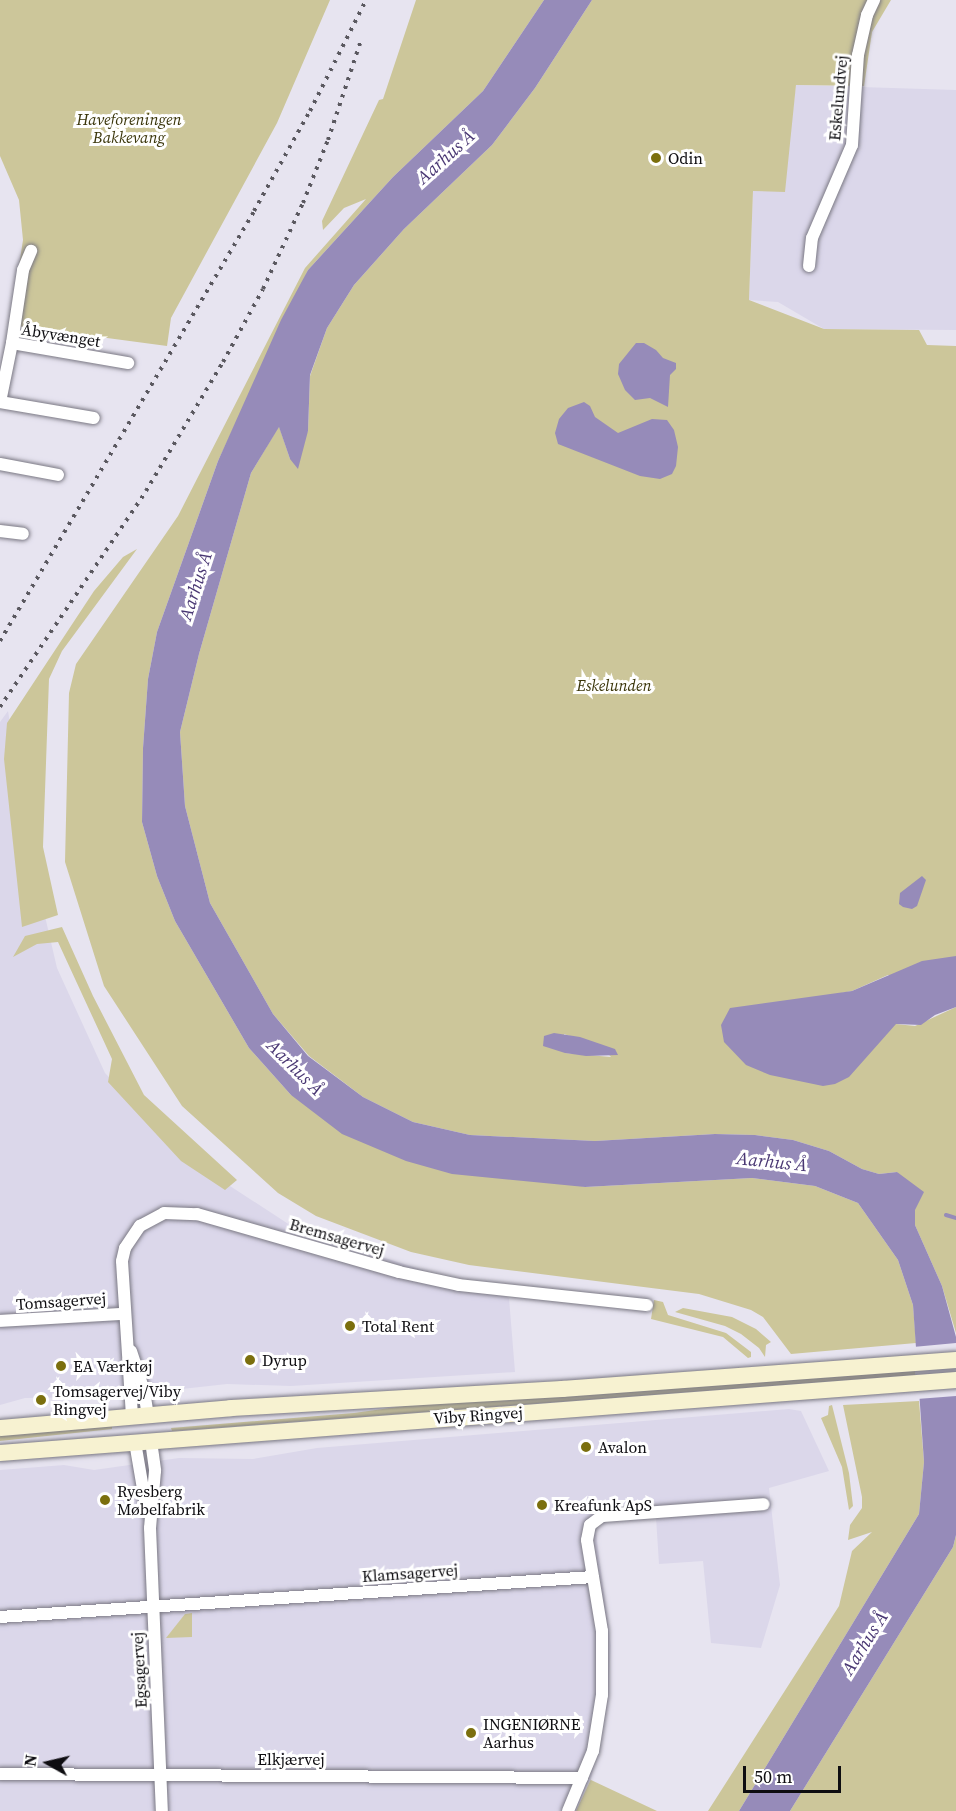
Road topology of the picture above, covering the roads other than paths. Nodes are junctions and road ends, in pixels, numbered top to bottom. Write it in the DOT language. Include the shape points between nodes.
graph roads {
  1 [pos="874,0"];
  2 [pos="31,251"];
  3 [pos="809,266"];
  4 [pos="12,343"];
  5 [pos="128,363"];
  6 [pos="3,367"];
  7 [pos="0,402"];
  8 [pos="94,418"];
  9 [pos="0,465"];
  10 [pos="58,475"];
  11 [pos="0,531"];
  12 [pos="23,534"];
  13 [pos="647,1305"];
  14 [pos="123,1314"];
  15 [pos="0,1321"];
  16 [pos="956,1360"];
  17 [pos="956,1380"];
  18 [pos="140,1415"];
  19 [pos="0,1428"];
  20 [pos="143,1442"];
  21 [pos="0,1453"];
  22 [pos="764,1504"];
  23 [pos="593,1577"];
  24 [pos="152,1607"];
  25 [pos="0,1617"];
  26 [pos="0,1774"];
  27 [pos="160,1775"];
  28 [pos="582,1778"];
  29 [pos="162,1811"];
  30 [pos="568,1811"];
  1 -- 3 [label="street, Eskelundvej" via="858,54 852,145 812,238"];
  2 -- 4 [label="street" via="23,270"];
  4 -- 5 [label="street, Åbyvænget"];
  4 -- 6 [label="street, Åbyvænget"];
  6 -- 7 [label="street, Åbyvænget"];
  7 -- 8 [label="street, Åbyvænget"];
  9 -- 10 [label="street"];
  11 -- 12 [label="street"];
  13 -- 14 [label="street, Bremsagervej" via="459,1285 399,1272 197,1214 175,1212 164,1213 140,1226 125,1248 121,1273"];
  14 -- 15 [label="street, Tomsagervej"];
  14 -- 18 [label="street, Bremsagervej" via="126,1338 144,1391"];
  16 -- 18 [label="main road, Viby Ringvej"];
  17 -- 20 [label="main road, Viby Ringvej"];
  18 -- 19 [label="main road, Viby Ringvej"];
  18 -- 20 [label="main road"];
  20 -- 21 [label="main road, Viby Ringvej"];
  20 -- 24 [label="street, Egsagervej" via="155,1471 150,1528"];
  22 -- 23 [label="street" via="602,1516 590,1525 587,1540"];
  23 -- 24 [label="street, Klamsagervej"];
  23 -- 28 [label="street" via="602,1631 602,1695 592,1751"];
  24 -- 25 [label="street, Klamsagervej"];
  24 -- 27 [label="street, Egsagervej"];
  26 -- 27 [label="street, Elkjærvej"];
  27 -- 28 [label="street, Elkjærvej"];
  27 -- 29 [label="street, Egsagervej"];
  28 -- 30 [label="street"];
}
